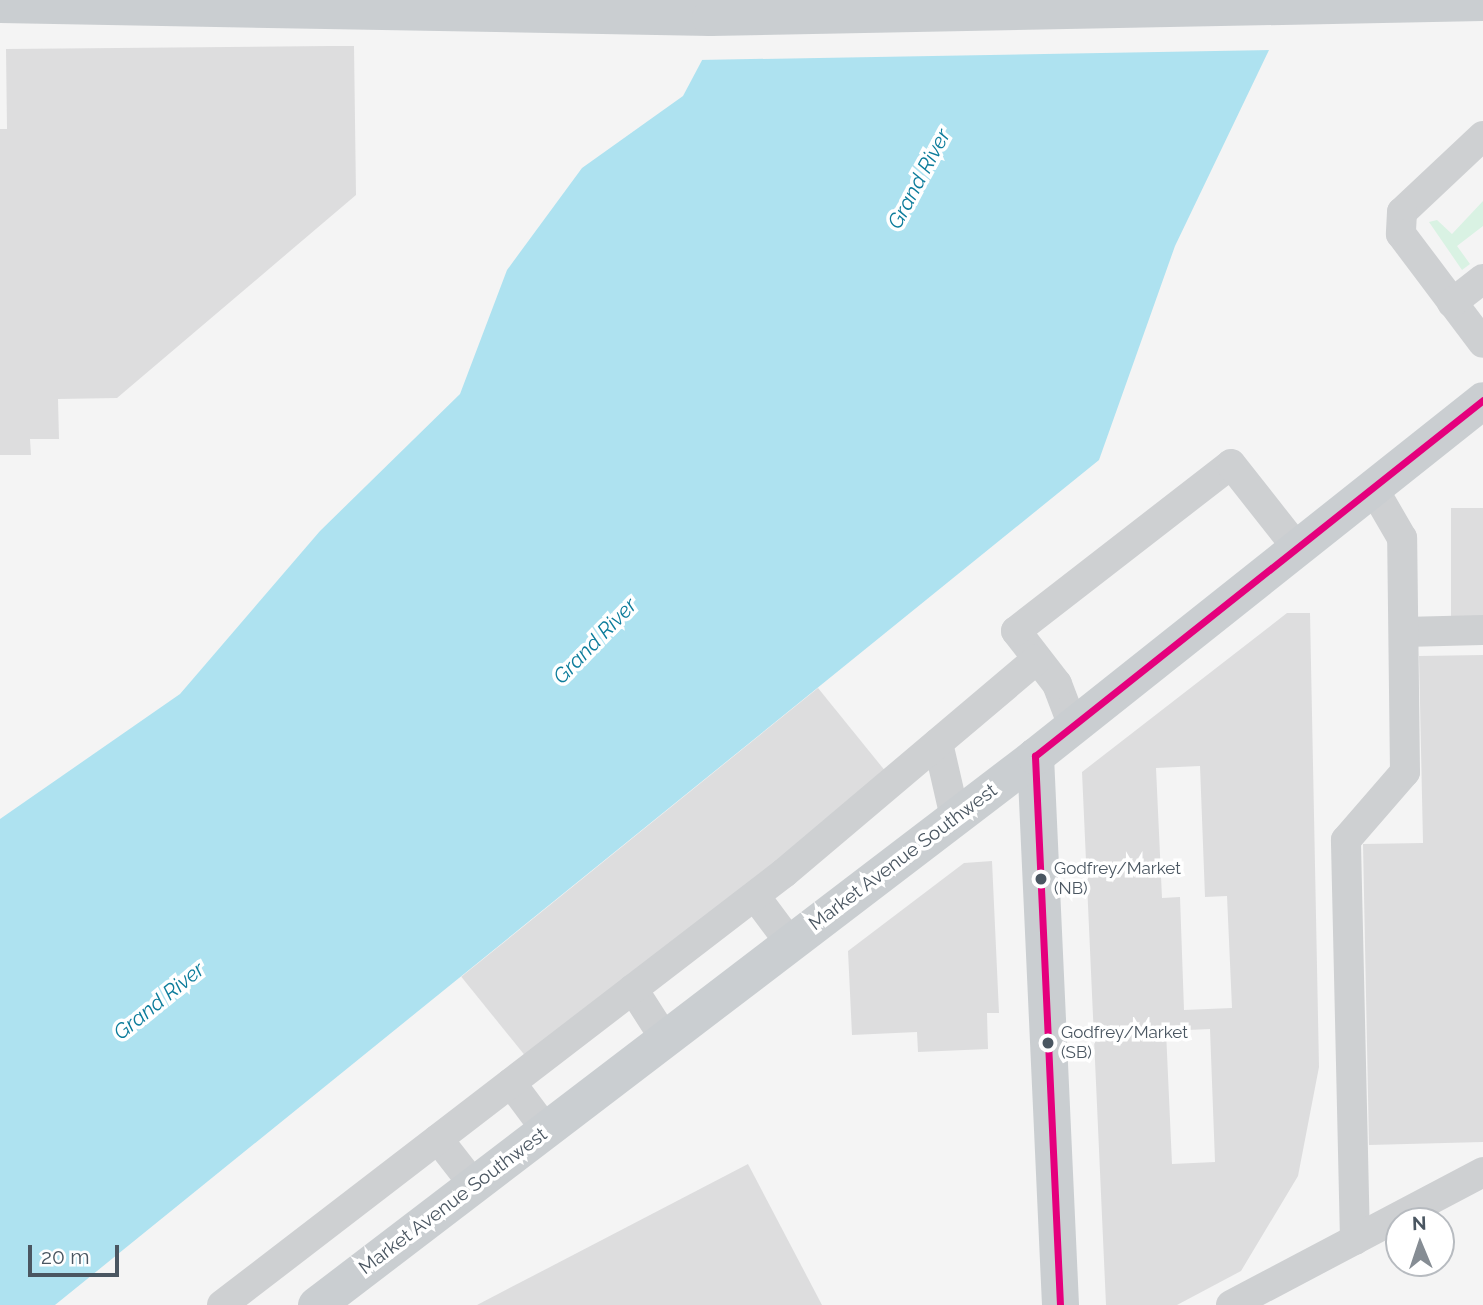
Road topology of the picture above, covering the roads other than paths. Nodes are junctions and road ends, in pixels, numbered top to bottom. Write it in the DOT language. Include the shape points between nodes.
graph roads {
  1 [pos="1483,2"];
  2 [pos="0,4"];
  3 [pos="396,4"];
  4 [pos="1483,136"];
  5 [pos="1483,279"];
  6 [pos="1452,303"];
  7 [pos="1483,343"];
  8 [pos="1483,400"];
  9 [pos="1373,488"];
  10 [pos="1297,548"];
  11 [pos="1483,630"];
  12 [pos="1404,632"];
  13 [pos="1037,659"];
  14 [pos="1073,726"];
  15 [pos="938,743"];
  16 [pos="1035,756"];
  17 [pos="955,817"];
  18 [pos="755,896"];
  19 [pos="790,943"];
  20 [pos="633,989"];
  21 [pos="665,1039"];
  22 [pos="511,1083"];
  23 [pos="546,1130"];
  24 [pos="438,1139"];
  25 [pos="1483,1172"];
  26 [pos="474,1185"];
  27 [pos="1355,1240"];
  28 [pos="223,1304"];
  29 [pos="316,1305"];
  30 [pos="1060,1305"];
  31 [pos="1231,1305"];
  1 -- 3 [label="main road" via="710,17"];
  2 -- 3 [label="main road"];
  4 -- 6 [label="lane" via="1402,212 1401,233"];
  5 -- 6 [label="lane"];
  6 -- 7 [label="lane"];
  8 -- 9 [label="main road, Market Avenue Southwest"];
  9 -- 10 [label="main road, Market Avenue Southwest"];
  9 -- 12 [label="lane" via="1402,538"];
  10 -- 13 [label="lane" via="1231,464 1016,631"];
  10 -- 14 [label="main road, Market Avenue Southwest"];
  11 -- 12 [label="lane"];
  12 -- 27 [label="lane" via="1405,772 1346,840"];
  13 -- 14 [label="lane" via="1057,684"];
  13 -- 15 [label="lane"];
  14 -- 16 [label="main road, Market Avenue Southwest"];
  15 -- 17 [label="lane"];
  15 -- 18 [label="lane"];
  16 -- 17 [label="main road, Market Avenue Southwest"];
  16 -- 30 [label="main road"];
  17 -- 19 [label="main road, Market Avenue Southwest"];
  18 -- 19 [label="lane"];
  18 -- 20 [label="lane"];
  19 -- 21 [label="main road, Market Avenue Southwest"];
  20 -- 21 [label="lane"];
  20 -- 22 [label="lane"];
  21 -- 23 [label="main road, Market Avenue Southwest"];
  22 -- 23 [label="lane"];
  22 -- 24 [label="lane"];
  23 -- 26 [label="main road, Market Avenue Southwest"];
  24 -- 26 [label="lane"];
  24 -- 28 [label="lane"];
  25 -- 27 [label="lane"];
  26 -- 29 [label="main road, Market Avenue Southwest"];
  27 -- 31 [label="lane"];
}
